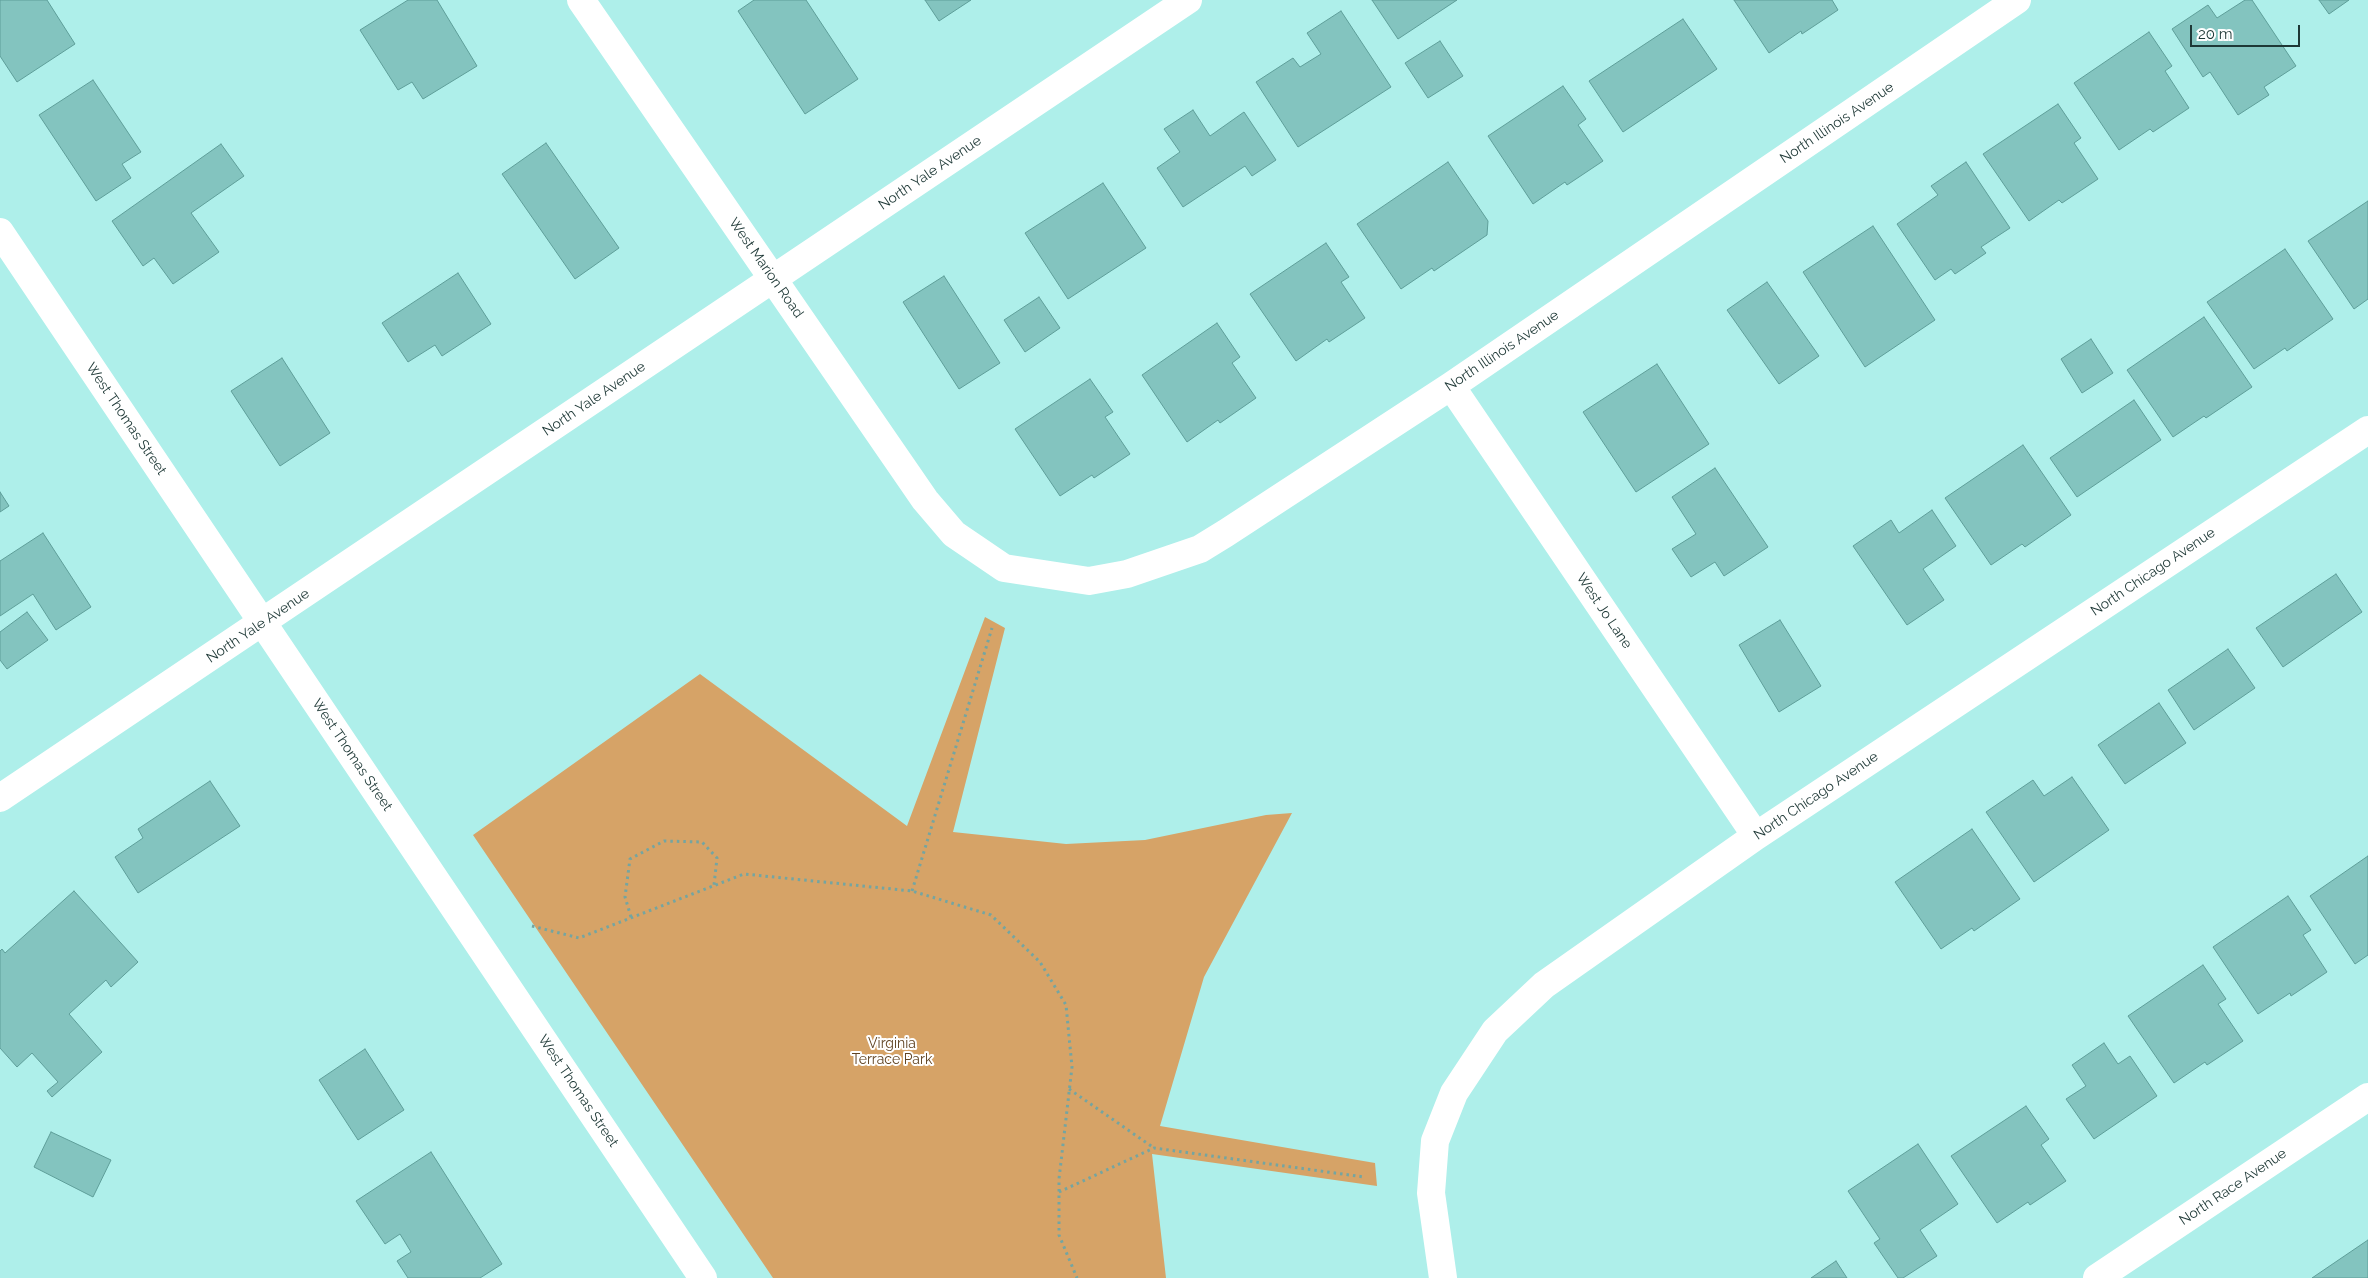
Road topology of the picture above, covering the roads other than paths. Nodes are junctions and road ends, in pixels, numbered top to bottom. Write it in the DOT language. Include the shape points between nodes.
graph roads {
  1 [pos="581,0"];
  2 [pos="1188,0"];
  3 [pos="2017,0"];
  4 [pos="0,232"];
  5 [pos="773,278"];
  6 [pos="1451,386"];
  7 [pos="2368,430"];
  8 [pos="954,534"];
  9 [pos="263,623"];
  10 [pos="0,798"];
  11 [pos="1756,836"];
  12 [pos="2368,1096"];
  13 [pos="703,1278"];
  14 [pos="1443,1278"];
  15 [pos="2097,1278"];
  1 -- 5 [label="street, West Marion Road"];
  2 -- 5 [label="street, North Yale Avenue"];
  3 -- 6 [label="street, North Illinois Avenue"];
  4 -- 9 [label="street, West Thomas Street"];
  5 -- 8 [label="street, West Marion Road" via="925,500"];
  5 -- 9 [label="street, North Yale Avenue"];
  6 -- 8 [label="street, North Illinois Avenue" via="1200,549 1128,574 1089,581 1004,568"];
  6 -- 11 [label="street, West Jo Lane"];
  7 -- 11 [label="street, North Chicago Avenue"];
  9 -- 10 [label="street, North Yale Avenue"];
  9 -- 13 [label="street, West Thomas Street"];
  11 -- 14 [label="street, North Chicago Avenue" via="1544,984 1495,1031 1454,1093 1435,1141 1431,1193"];
  12 -- 15 [label="street, North Race Avenue"];
}
